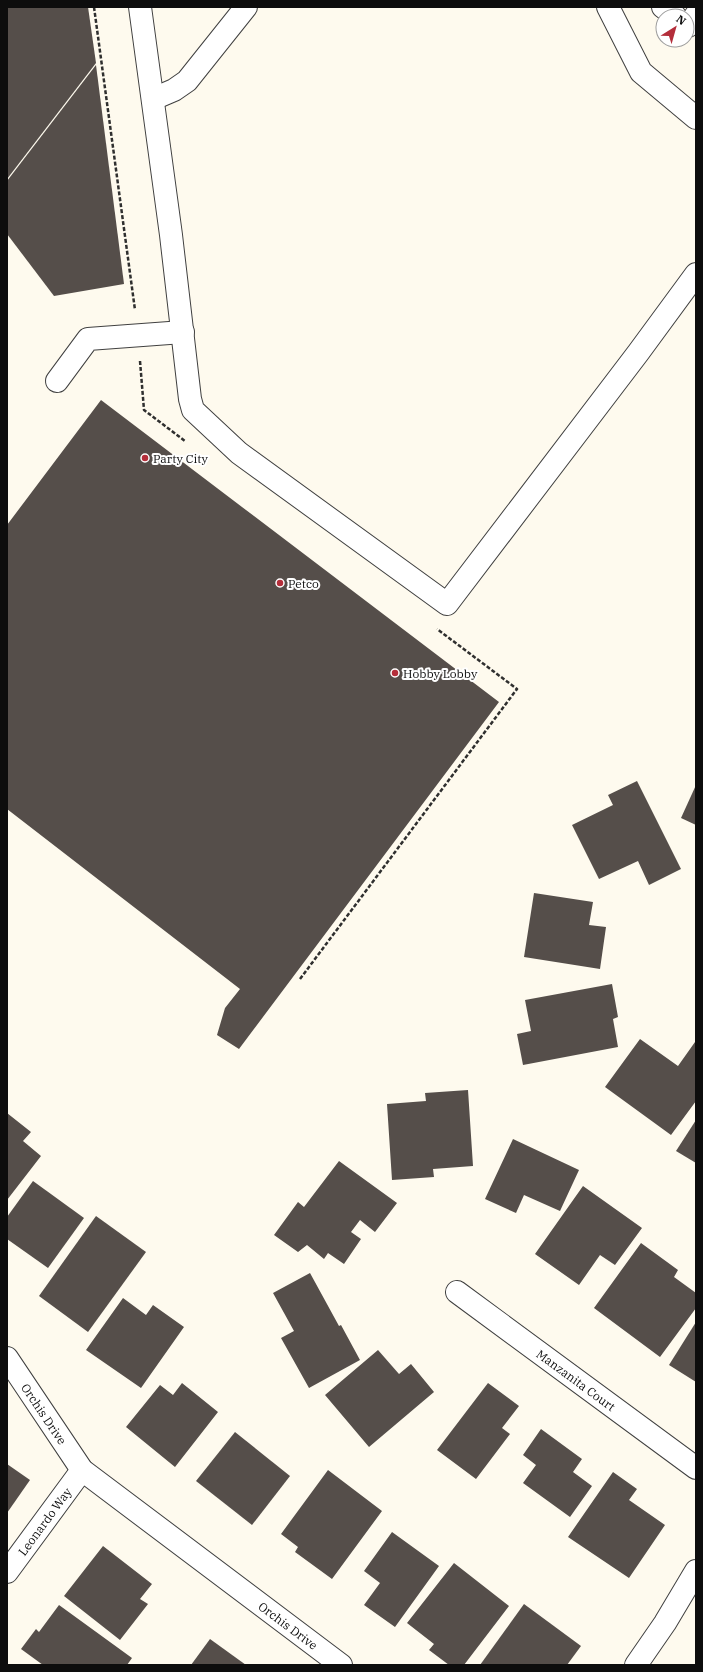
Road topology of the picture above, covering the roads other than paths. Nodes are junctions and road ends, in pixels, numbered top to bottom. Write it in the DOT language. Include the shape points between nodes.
graph roads {
  1 [pos="140,7"];
  2 [pos="246,7"];
  3 [pos="608,7"];
  4 [pos="153,99"];
  5 [pos="696,118"];
  6 [pos="696,274"];
  7 [pos="183,332"];
  8 [pos="57,381"];
  9 [pos="457,1292"];
  10 [pos="7,1358"];
  11 [pos="696,1468"];
  12 [pos="82,1470"];
  13 [pos="696,1571"];
  14 [pos="7,1572"];
  15 [pos="641,1663"];
  16 [pos="341,1665"];
  1 -- 4 [label="street"];
  2 -- 4 [label="street" via="187,81"];
  3 -- 5 [label="street" via="641,72"];
  4 -- 7 [label="street"];
  6 -- 7 [label="street" via="447,604 239,453 193,410"];
  7 -- 8 [label="street" via="88,339"];
  9 -- 11 [label="street, Manzanita Court"];
  10 -- 12 [label="street, Orchis Drive"];
  12 -- 14 [label="street, Leonardo Way"];
  12 -- 16 [label="street, Orchis Drive"];
  13 -- 15 [label="street"];
}
